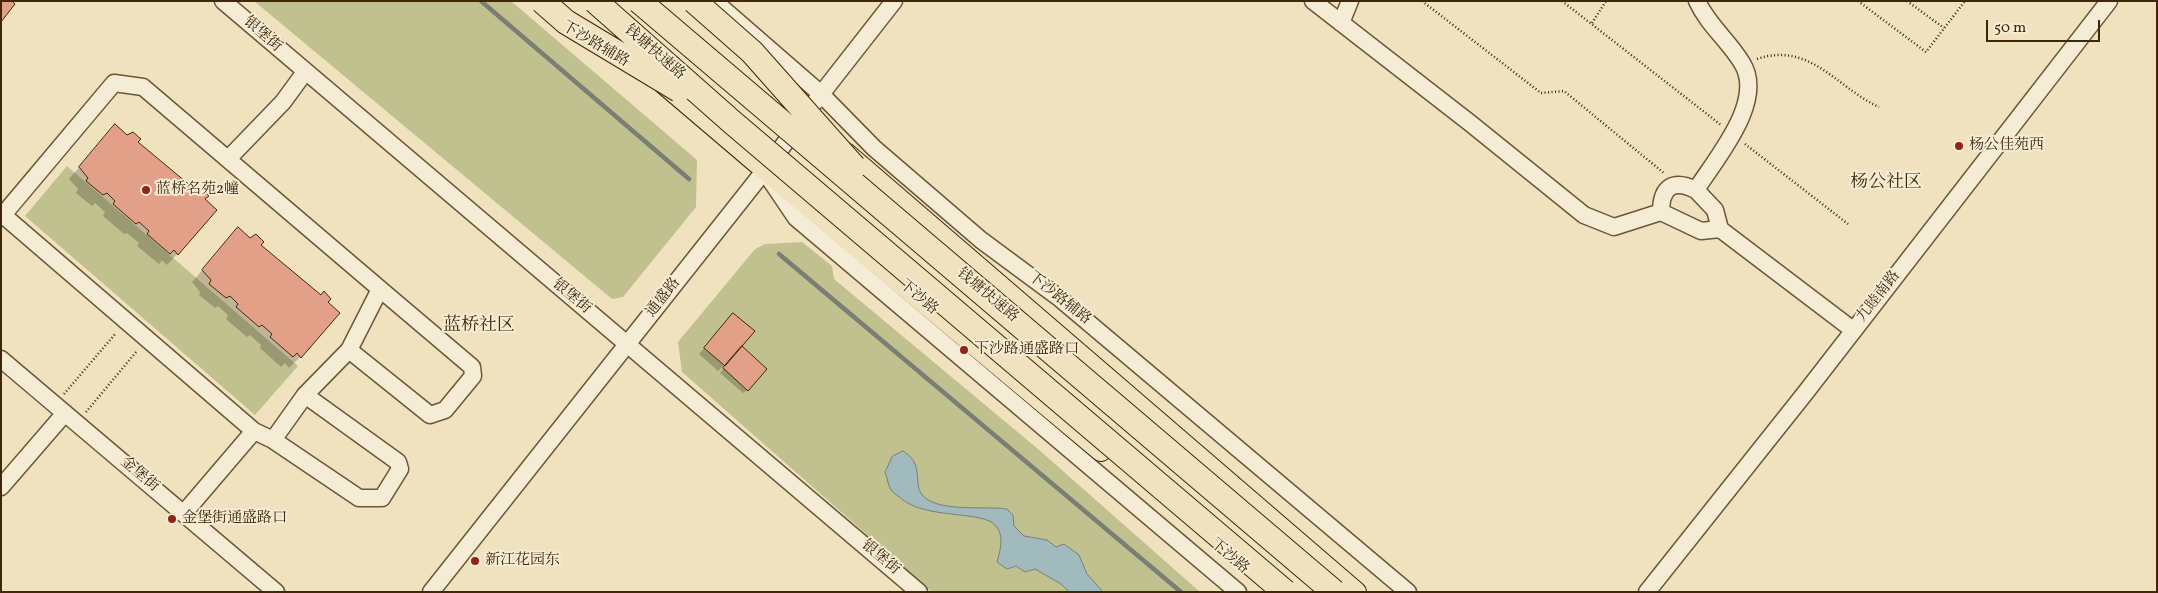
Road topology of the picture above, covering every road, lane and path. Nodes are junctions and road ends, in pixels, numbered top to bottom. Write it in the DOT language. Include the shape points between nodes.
graph roads {
  1 [pos="223,1"];
  2 [pos="528,1"];
  3 [pos="542,1"];
  4 [pos="568,1"];
  5 [pos="595,1"];
  6 [pos="639,1"];
  7 [pos="668,1"];
  8 [pos="694,1"];
  9 [pos="714,1"];
  10 [pos="894,1"];
  11 [pos="1313,1"];
  12 [pos="1350,1"];
  13 [pos="1422,1"];
  14 [pos="1562,1"];
  15 [pos="1606,1"];
  16 [pos="1697,1"];
  17 [pos="1907,1"];
  18 [pos="1964,1"];
  19 [pos="2109,1"];
  20 [pos="1861,2"];
  21 [pos="1341,23"];
  22 [pos="1592,24"];
  23 [pos="1944,28"];
  24 [pos="1744,65"];
  25 [pos="305,72"];
  26 [pos="664,84"];
  27 [pos="821,94"];
  28 [pos="1879,107"];
  29 [pos="804,117"];
  30 [pos="732,122"];
  31 [pos="1733,134"];
  32 [pos="228,159"];
  33 [pos="765,170"];
  34 [pos="1675,184"];
  35 [pos="1696,190"];
  36 [pos="1661,212"];
  37 [pos="2,214"];
  38 [pos="1848,224"];
  39 [pos="906,227"];
  40 [pos="1720,229"];
  41 [pos="380,289"];
  42 [pos="127,321"];
  43 [pos="1854,330"];
  44 [pos="148,339"];
  45 [pos="627,344"];
  46 [pos="349,350"];
  47 [pos="1,359"];
  48 [pos="305,395"];
  49 [pos="66,414"];
  50 [pos="254,431"];
  51 [pos="273,440"];
  52 [pos="1,487"];
  53 [pos="184,513"];
  54 [pos="276,592"];
  55 [pos="431,592"];
  56 [pos="919,592"];
  57 [pos="1238,592"];
  58 [pos="1270,592"];
  59 [pos="1285,592"];
  60 [pos="1334,592"];
  61 [pos="1356,592"];
  62 [pos="1408,592"];
  63 [pos="1647,592"];
  1 -- 25 [label="street, 银堡街"];
  2 -- 26 [label="street, 下沙路辅路" via="554,22"];
  3 -- 30 [label="highway, bridge" via="566,22"];
  4 -- 26 [label="main road, 下沙路"];
  5 -- 30 [label="highway, 钱塘快速路, bridge"];
  6 -- 39 [label="highway, 钱塘快速路, bridge"];
  7 -- 29 [label="main road"];
  8 -- 39 [label="highway, bridge" via="752,52"];
  9 -- 27 [label="street, 下沙路辅路"];
  10 -- 27 [label="street, 通盛路"];
  11 -- 21 [label="street"];
  12 -- 21 [label="street"];
  13 -- 34 [label="path" via="1541,93 1564,91"];
  14 -- 22 [label="path"];
  15 -- 22 [label="path"];
  16 -- 24 [label="street" via="1702,13"];
  17 -- 23 [label="path"];
  18 -- 23 [label="path"];
  19 -- 43 [label="street, 九睦南路"];
  20 -- 23 [label="path" via="1926,52"];
  21 -- 36 [label="street" via="1584,215 1614,227"];
  22 -- 31 [label="path"];
  24 -- 28 [label="path" via="1758,58 1794,55 1827,72"];
  24 -- 31 [label="street" via="1749,91 1742,121"];
  25 -- 32 [label="street" via="283,102"];
  25 -- 45 [label="street, 银堡街"];
  26 -- 33 [label="main road, 下沙路"];
  27 -- 29 [label="street, 通盛路"];
  27 -- 62 [label="street, 下沙路辅路" via="874,148 981,240 1058,297"];
  29 -- 33 [label="street, 通盛路"];
  29 -- 61 [label="main road"];
  30 -- 59 [label="highway, 钱塘快速路, bridge"];
  31 -- 35 [label="street"];
  31 -- 38 [label="path"];
  32 -- 37 [label="street" via="143,87 114,83"];
  32 -- 41 [label="street"];
  33 -- 45 [label="street, 通盛路"];
  33 -- 57 [label="street" via="796,218"];
  33 -- 58 [label="main road, 下沙路"];
  34 -- 35 [label="street"];
  34 -- 36 [label="street" via="1661,199"];
  35 -- 40 [label="street" via="1715,210"];
  36 -- 40 [label="street" via="1701,231"];
  37 -- 42 [label="street"];
  39 -- 60 [label="highway, 钱塘快速路, bridge"];
  40 -- 43 [label="street"];
  41 -- 46 [label="street"];
  41 -- 46 [label="street" via="472,367 473,376 445,410 430,416"];
  42 -- 44 [label="street"];
  42 -- 49 [label="path"];
  43 -- 63 [label="street, 九睦南路"];
  44 -- 49 [label="path"];
  44 -- 50 [label="street"];
  45 -- 55 [label="street, 通盛路"];
  45 -- 56 [label="street, 银堡街"];
  46 -- 48 [label="street"];
  47 -- 49 [label="street, 金堡街"];
  48 -- 51 [label="street"];
  48 -- 51 [label="street" via="398,462 400,469 382,498 359,498"];
  49 -- 52 [label="street"];
  49 -- 53 [label="street, 金堡街"];
  50 -- 51 [label="street"];
  50 -- 53 [label="street"];
  53 -- 54 [label="street, 金堡街"];
}
